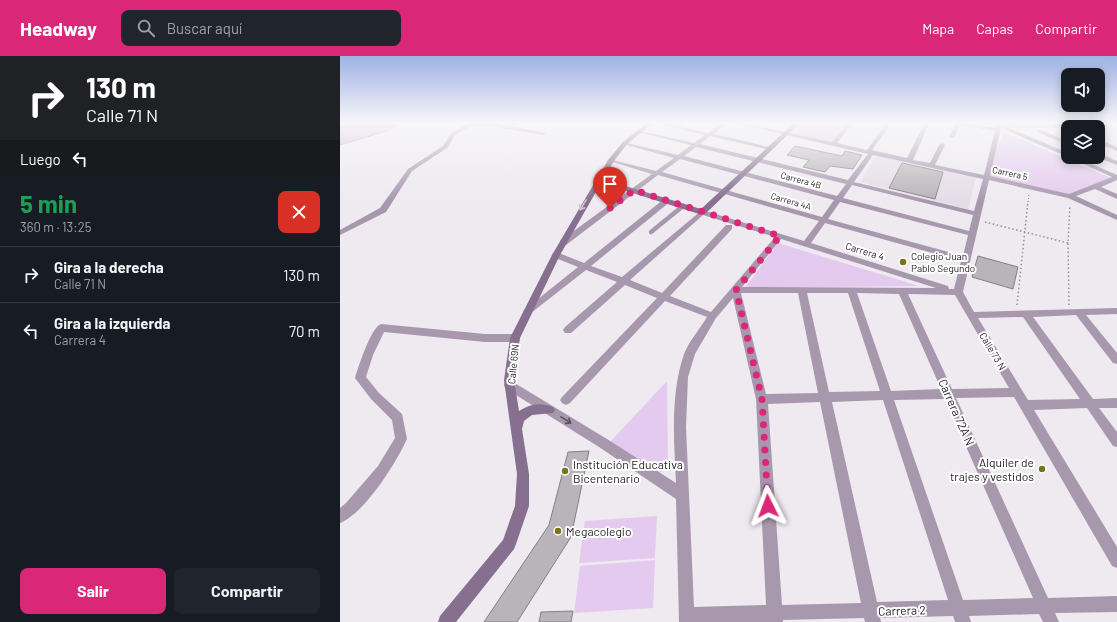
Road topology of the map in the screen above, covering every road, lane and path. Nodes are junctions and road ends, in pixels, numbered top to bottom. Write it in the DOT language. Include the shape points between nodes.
graph roads {
  1 [pos="443,148"];
  2 [pos="621,148"];
  3 [pos="645,148"];
  4 [pos="690,148"];
  5 [pos="709,148"];
  6 [pos="770,148"];
  7 [pos="853,148"];
  8 [pos="872,148"];
  9 [pos="915,148"];
  10 [pos="940,148"];
  11 [pos="993,148"];
  12 [pos="1051,148"];
  13 [pos="870,152"];
  14 [pos="1061,153"];
  15 [pos="678,157"];
  16 [pos="1105,158"];
  17 [pos="611,160"];
  18 [pos="757,160"];
  19 [pos="909,160"];
  20 [pos="1117,163"];
  21 [pos="1086,164"];
  22 [pos="932,166"];
  23 [pos="657,173"];
  24 [pos="742,174"];
  25 [pos="986,178"];
  26 [pos="1117,178"];
  27 [pos="599,180"];
  28 [pos="850,183"];
  29 [pos="1094,186"];
  30 [pos="1030,187"];
  31 [pos="634,190"];
  32 [pos="724,192"];
  33 [pos="1070,196"];
  34 [pos="1117,197"];
  35 [pos="839,199"];
  36 [pos="667,201"];
  37 [pos="683,206"];
  38 [pos="702,212"];
  39 [pos="977,217"];
  40 [pos="1117,218"];
  41 [pos="824,220"];
  42 [pos="729,227"];
  43 [pos="651,232"];
  44 [pos="1025,232"];
  45 [pos="340,233"];
  46 [pos="972,234"];
  47 [pos="780,236"];
  48 [pos="563,243"];
  49 [pos="1068,243"];
  50 [pos="806,244"];
  51 [pos="556,255"];
  52 [pos="966,260"];
  53 [pos="585,267"];
  54 [pos="622,282"];
  55 [pos="736,290"];
  56 [pos="802,290"];
  57 [pos="902,290"];
  58 [pos="852,291"];
  59 [pos="958,292"];
  60 [pos="662,298"];
  61 [pos="528,311"];
  62 [pos="1117,311"];
  63 [pos="1073,312"];
  64 [pos="1021,313"];
  65 [pos="971,315"];
  66 [pos="712,316"];
  67 [pos="568,330"];
  68 [pos="515,338"];
  69 [pos="1116,356"];
  70 [pos="509,385"];
  71 [pos="1017,392"];
  72 [pos="949,394"];
  73 [pos="887,396"];
  74 [pos="825,398"];
  75 [pos="762,399"];
  76 [pos="566,400"];
  77 [pos="1117,402"];
  78 [pos="1089,403"];
  79 [pos="1025,405"];
  80 [pos="549,410"];
  81 [pos="516,432"];
  82 [pos="1117,442"];
  83 [pos="682,495"];
  84 [pos="340,516"];
  85 [pos="1117,561"];
  86 [pos="1117,604"];
  87 [pos="1044,606"];
  88 [pos="961,615"];
  89 [pos="872,616"];
  90 [pos="774,618"];
  91 [pos="687,619"];
  92 [pos="446,622"];
  93 [pos="1051,622"];
  1 -- 45 [label="street" via="410,170 383,210"];
  2 -- 17 [label="street, Calle 69N"];
  3 -- 15 [label="street, Carrera 4B"];
  4 -- 15 [label="street"];
  5 -- 18 [label="street"];
  6 -- 18 [label="street"];
  7 -- 13 [label="street, Carrera 5"];
  8 -- 13 [label="street"];
  9 -- 19 [label="street"];
  10 -- 22 [label="street"];
  11 -- 25 [label="street"];
  12 -- 14 [label="street"];
  13 -- 19 [label="street, Carrera 5"];
  13 -- 28 [label="street"];
  15 -- 23 [label="street"];
  15 -- 24 [label="street, Carrera 4B"];
  16 -- 20 [label="street"];
  17 -- 23 [label="street, Carrera 4A"];
  17 -- 27 [label="street, Calle 69N"];
  18 -- 24 [label="street"];
  18 -- 28 [label="street"];
  19 -- 22 [label="street, Carrera 5"];
  21 -- 26 [label="street"];
  22 -- 25 [label="street, Carrera 5"];
  23 -- 31 [label="street"];
  23 -- 32 [label="street, Carrera 4A"];
  24 -- 32 [label="street"];
  24 -- 35 [label="street, Carrera 4B"];
  25 -- 30 [label="street, Carrera 5"];
  25 -- 39 [label="street"];
  26 -- 29 [label="street"];
  27 -- 31 [label="street, Carrera 4"];
  27 -- 48 [label="street, Calle 69N, one-way"];
  28 -- 35 [label="street"];
  28 -- 39 [label="street"];
  29 -- 33 [label="street"];
  29 -- 34 [label="street"];
  30 -- 33 [label="street, Carrera 5"];
  30 -- 44 [label="path"];
  31 -- 36 [label="street, Carrera 4"];
  31 -- 48 [label="street"];
  32 -- 38 [label="street"];
  32 -- 41 [label="street, Carrera 4A"];
  33 -- 40 [label="street, Carrera 5"];
  33 -- 49 [label="path"];
  35 -- 41 [label="street"];
  35 -- 46 [label="street, Carrera 4B"];
  36 -- 37 [label="street, Carrera 4"];
  36 -- 53 [label="street"];
  37 -- 38 [label="street, Carrera 4"];
  37 -- 43 [label="lane"];
  38 -- 47 [label="street, Carrera 4"];
  38 -- 54 [label="street"];
  39 -- 44 [label="path"];
  39 -- 46 [label="street"];
  41 -- 50 [label="street"];
  41 -- 52 [label="street, Carrera 4A"];
  42 -- 60 [label="street"];
  44 -- 49 [label="path"];
  44 -- 64 [label="path"];
  46 -- 52 [label="street"];
  47 -- 50 [label="street, Carrera 4"];
  47 -- 55 [label="street"];
  48 -- 51 [label="street, Calle 69N"];
  49 -- 63 [label="path"];
  50 -- 59 [label="street, Carrera 4"];
  51 -- 53 [label="street"];
  51 -- 61 [label="street, Calle 69N"];
  52 -- 59 [label="street"];
  53 -- 54 [label="street"];
  53 -- 61 [label="street"];
  54 -- 60 [label="street"];
  54 -- 67 [label="street"];
  55 -- 56 [label="street"];
  55 -- 66 [label="street"];
  55 -- 75 [label="street"];
  56 -- 58 [label="street"];
  56 -- 74 [label="street"];
  57 -- 58 [label="street"];
  57 -- 59 [label="street"];
  57 -- 72 [label="street, Carrera 72A N"];
  58 -- 73 [label="street"];
  59 -- 65 [label="street, Calle 73 N"];
  60 -- 66 [label="street"];
  60 -- 76 [label="street"];
  61 -- 68 [label="street, Calle 69N"];
  62 -- 63 [label="street"];
  63 -- 64 [label="street"];
  63 -- 69 [label="street"];
  64 -- 65 [label="street"];
  64 -- 78 [label="street"];
  65 -- 71 [label="street, Calle 73 N"];
  66 -- 83 [label="street" via="690,353 683,378 680,426"];
  68 -- 70 [label="street, Calle 69N"];
  68 -- 84 [label="street" via="485,338 381,328 360,378 398,418 400,439 383,470 351,508"];
  70 -- 80 [label="street"];
  70 -- 81 [label="street, Calle 69N"];
  71 -- 72 [label="street"];
  71 -- 79 [label="street, Calle 73 N"];
  72 -- 73 [label="street"];
  72 -- 87 [label="street, Carrera 72A N"];
  73 -- 74 [label="street"];
  73 -- 88 [label="street"];
  74 -- 75 [label="street"];
  74 -- 89 [label="street"];
  75 -- 90 [label="street"];
  77 -- 78 [label="street"];
  78 -- 79 [label="street"];
  78 -- 82 [label="street"];
  79 -- 85 [label="street, Calle 73 N"];
  80 -- 81 [label="street" via="538,407 526,412 517,421"];
  80 -- 83 [label="street, one-way"];
  81 -- 92 [label="street, Calle 69N" via="523,474 522,506 509,544"];
  83 -- 91 [label="street"];
  86 -- 87 [label="street, Carrera 2"];
  87 -- 88 [label="street, Carrera 2"];
  87 -- 93 [label="street, Carrera 72A N"];
  88 -- 89 [label="street, Carrera 2"];
  89 -- 90 [label="street, Carrera 2"];
  90 -- 91 [label="street, Carrera 2"];
}
